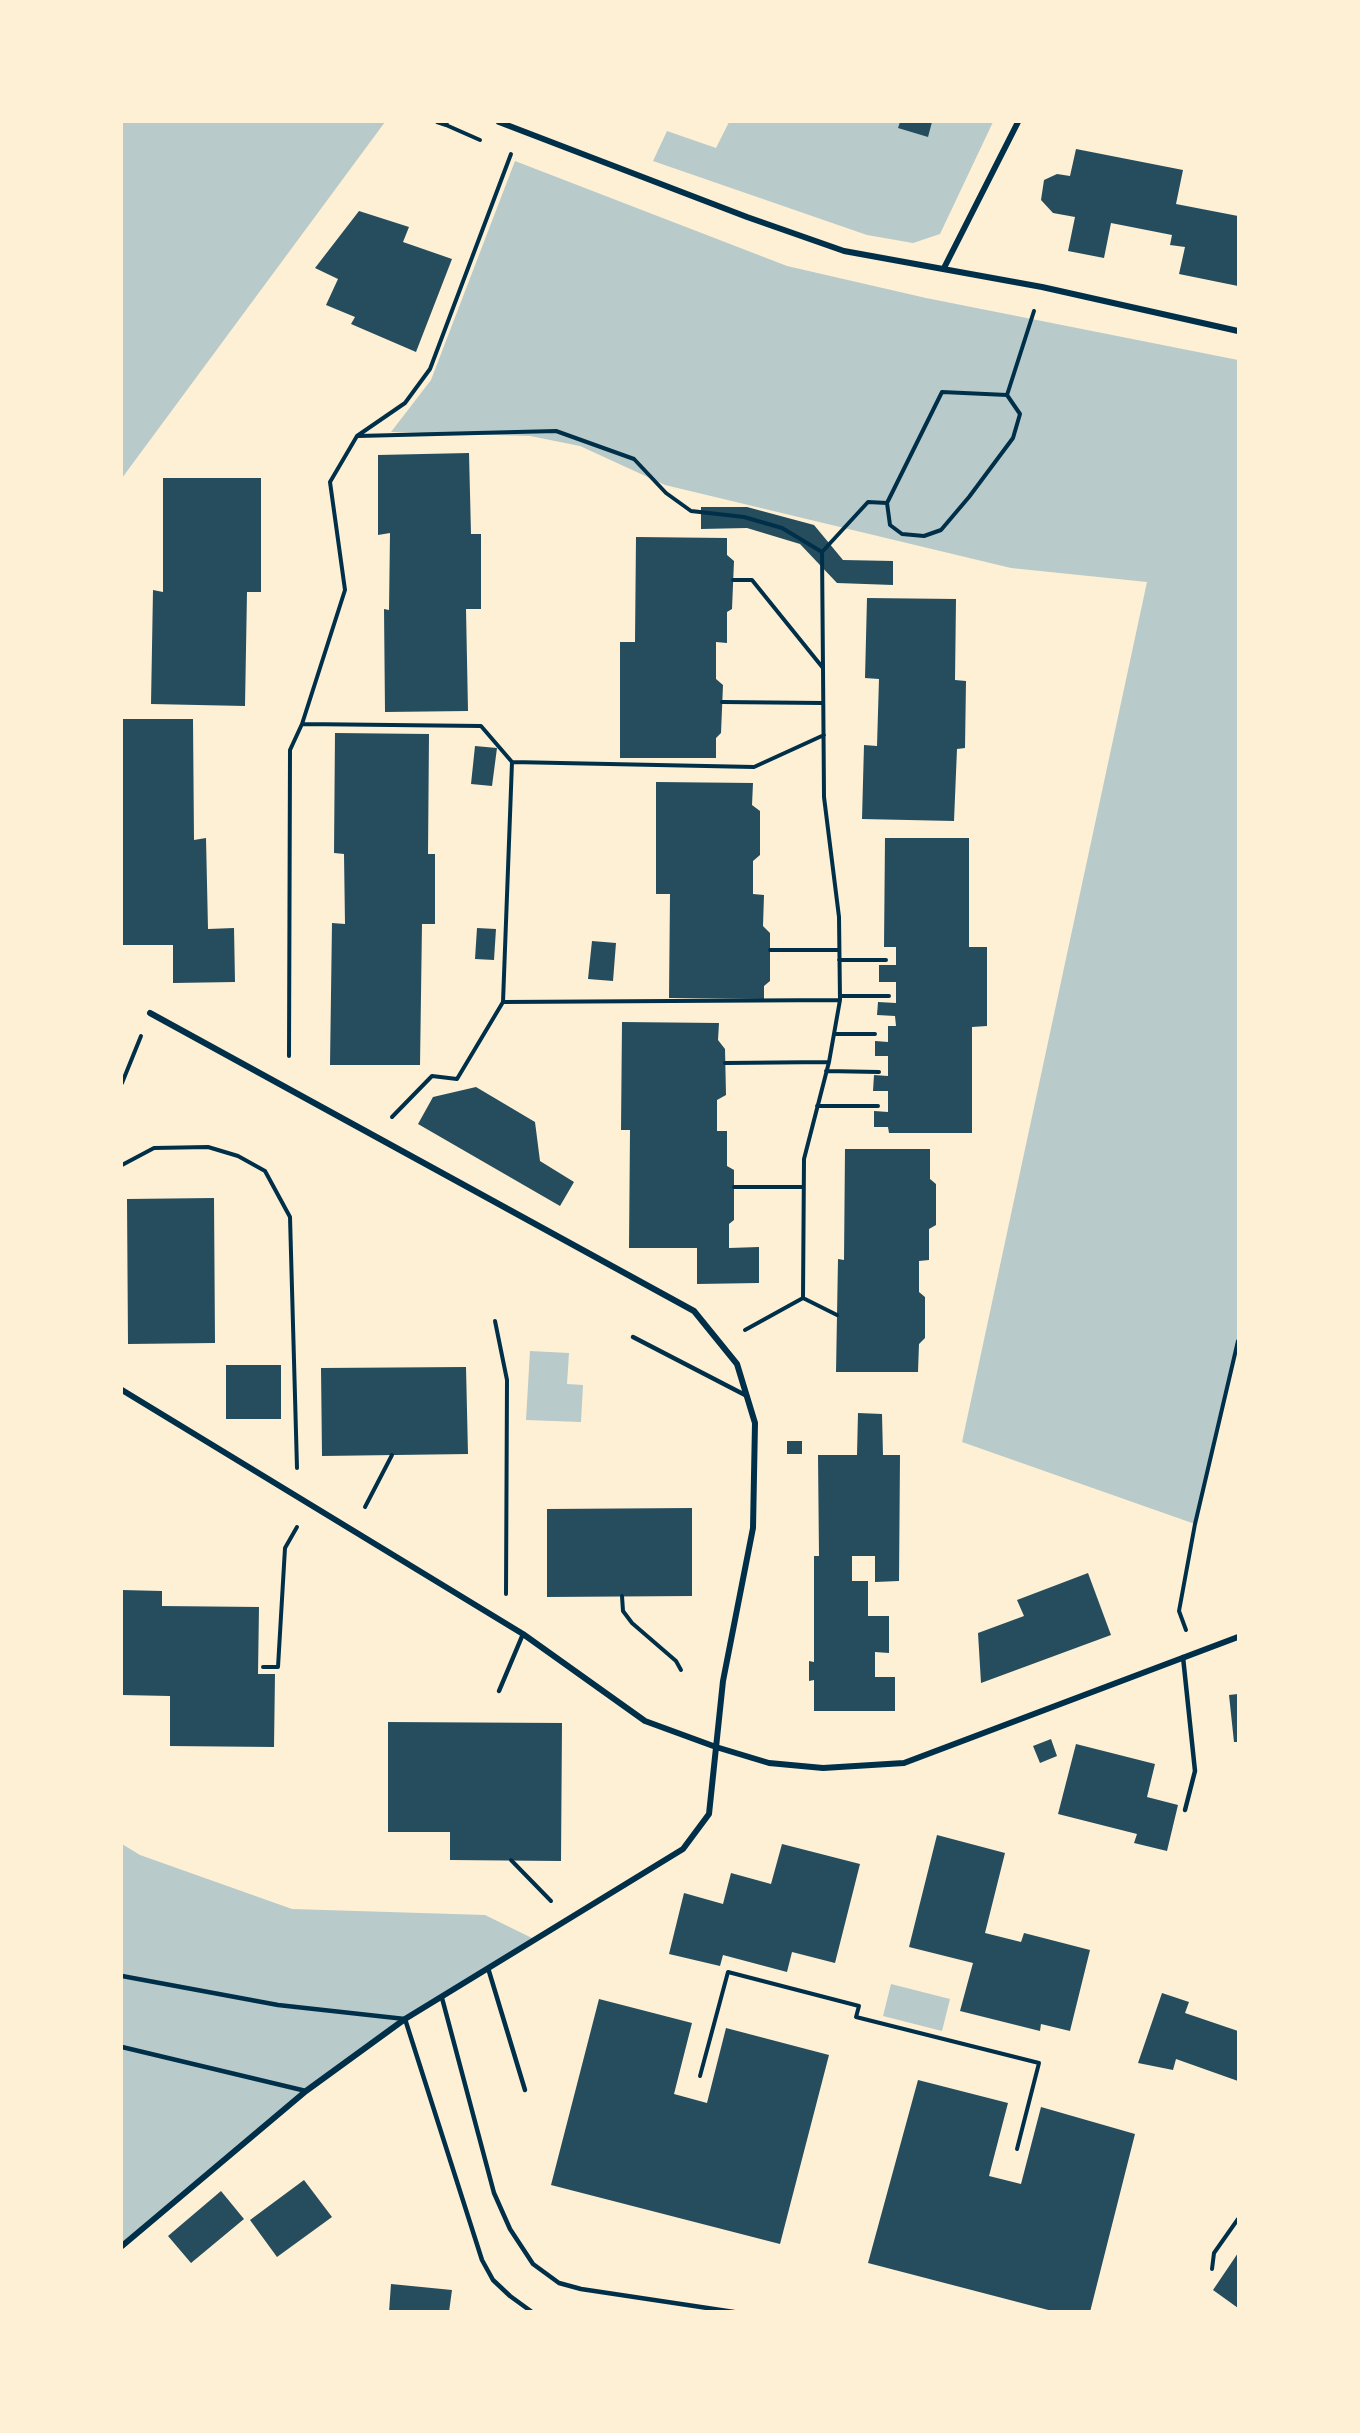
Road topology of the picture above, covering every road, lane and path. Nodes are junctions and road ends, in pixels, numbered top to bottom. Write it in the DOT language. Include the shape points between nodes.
graph roads {
  1 [pos="437,122"];
  2 [pos="499,122"];
  3 [pos="1018,122"];
  4 [pos="447,123"];
  5 [pos="489,144"];
  6 [pos="511,153"];
  7 [pos="944,268"];
  8 [pos="1042,287"];
  9 [pos="1239,331"];
  10 [pos="1007,395"];
  11 [pos="357,436"];
  12 [pos="887,503"];
  13 [pos="822,552"];
  14 [pos="733,580"];
  15 [pos="823,668"];
  16 [pos="722,702"];
  17 [pos="824,703"];
  18 [pos="302,724"];
  19 [pos="824,735"];
  20 [pos="512,762"];
  21 [pos="770,950"];
  22 [pos="839,950"];
  23 [pos="839,960"];
  24 [pos="886,960"];
  25 [pos="889,996"];
  26 [pos="840,998"];
  27 [pos="503,1002"];
  28 [pos="150,1013"];
  29 [pos="834,1034"];
  30 [pos="875,1034"];
  31 [pos="289,1056"];
  32 [pos="829,1062"];
  33 [pos="725,1063"];
  34 [pos="826,1071"];
  35 [pos="879,1072"];
  36 [pos="122,1083"];
  37 [pos="817,1106"];
  38 [pos="878,1106"];
  39 [pos="392,1117"];
  40 [pos="122,1165"];
  41 [pos="734,1187"];
  42 [pos="803,1188"];
  43 [pos="803,1298"];
  44 [pos="837,1315"];
  45 [pos="495,1321"];
  46 [pos="745,1330"];
  47 [pos="633,1337"];
  48 [pos="1239,1341"];
  49 [pos="122,1389"];
  50 [pos="747,1396"];
  51 [pos="392,1455"];
  52 [pos="297,1471"];
  53 [pos="310,1503"];
  54 [pos="363,1510"];
  55 [pos="506,1595"];
  56 [pos="622,1596"];
  57 [pos="523,1634"];
  58 [pos="1239,1637"];
  59 [pos="1195,1653"];
  60 [pos="1183,1657"];
  61 [pos="263,1667"];
  62 [pos="681,1670"];
  63 [pos="499,1691"];
  64 [pos="716,1747"];
  65 [pos="1185,1810"];
  66 [pos="511,1860"];
  67 [pos="569,1918"];
  68 [pos="488,1968"];
  69 [pos="122,1976"];
  70 [pos="442,1998"];
  71 [pos="405,2019"];
  72 [pos="122,2047"];
  73 [pos="700,2076"];
  74 [pos="525,2090"];
  75 [pos="306,2091"];
  76 [pos="1017,2149"];
  77 [pos="1239,2219"];
  78 [pos="122,2246"];
  79 [pos="1212,2269"];
  80 [pos="532,2312"];
  81 [pos="734,2312"];
  1 -- 4 [label="path"];
  2 -- 7 [label="street" via="843,251"];
  3 -- 7 [label="street"];
  4 -- 5 [label="path"];
  6 -- 11 [label="path" via="430,369 405,403"];
  7 -- 8 [label="street"];
  8 -- 9 [label="street"];
  8 -- 10 [label="path"];
  10 -- 12 [label="path" via="942,392"];
  10 -- 12 [label="path" via="1020,414 1013,438 941,530 924,536 902,534 890,525"];
  11 -- 13 [label="path" via="556,431 634,459 666,494 692,511 782,528"];
  11 -- 18 [label="path" via="330,482 345,590"];
  12 -- 13 [label="path" via="867,502"];
  13 -- 15 [label="path"];
  14 -- 15 [label="path" via="752,580"];
  15 -- 17 [label="path"];
  16 -- 17 [label="path"];
  17 -- 19 [label="path"];
  18 -- 20 [label="path" via="481,726"];
  18 -- 31 [label="path" via="290,750"];
  19 -- 20 [label="path" via="754,767"];
  19 -- 22 [label="path" via="824,797 839,917"];
  20 -- 27 [label="path"];
  21 -- 22 [label="path"];
  22 -- 23 [label="path"];
  23 -- 24 [label="path"];
  23 -- 26 [label="path"];
  25 -- 26 [label="path"];
  26 -- 27 [label="path"];
  26 -- 29 [label="path"];
  27 -- 39 [label="path" via="457,1079 432,1076"];
  28 -- 36 [label="path"];
  28 -- 50 [label="street" via="694,1311 737,1364"];
  29 -- 30 [label="path"];
  29 -- 32 [label="path"];
  32 -- 33 [label="path"];
  32 -- 34 [label="path"];
  34 -- 35 [label="path"];
  34 -- 37 [label="path"];
  37 -- 38 [label="path"];
  37 -- 42 [label="path" via="804,1159"];
  40 -- 52 [label="path" via="154,1148 208,1147 238,1156 265,1171 290,1217"];
  41 -- 42 [label="path"];
  42 -- 43 [label="path"];
  43 -- 44 [label="path"];
  43 -- 46 [label="path"];
  45 -- 55 [label="path" via="507,1380"];
  47 -- 50 [label="lane"];
  48 -- 59 [label="path" via="1179,1611"];
  49 -- 53 [label="street"];
  50 -- 64 [label="street" via="755,1423 753,1528 723,1681"];
  51 -- 54 [label="path"];
  53 -- 57 [label="street"];
  53 -- 61 [label="path" via="285,1548 278,1667"];
  56 -- 62 [label="path" via="623,1611 632,1623 676,1661"];
  57 -- 63 [label="lane"];
  57 -- 64 [label="street" via="645,1721"];
  58 -- 59 [label="street"];
  59 -- 60 [label="street"];
  60 -- 64 [label="street" via="904,1763 823,1768 769,1763"];
  60 -- 65 [label="lane" via="1195,1771"];
  64 -- 67 [label="street" via="709,1814 683,1849"];
  66 -- 67 [label="path"];
  67 -- 68 [label="street"];
  68 -- 70 [label="street"];
  68 -- 74 [label="lane"];
  69 -- 71 [label="lane" via="278,2005"];
  70 -- 71 [label="street"];
  70 -- 81 [label="lane" via="494,2193 510,2229 533,2264 559,2283 581,2289"];
  71 -- 75 [label="street"];
  71 -- 80 [label="lane" via="482,2260 493,2280"];
  72 -- 75 [label="lane"];
  73 -- 76 [label="path" via="728,1972 859,2006 856,2017 1039,2063"];
  75 -- 78 [label="street"];
  77 -- 79 [label="path" via="1214,2253"];
}
